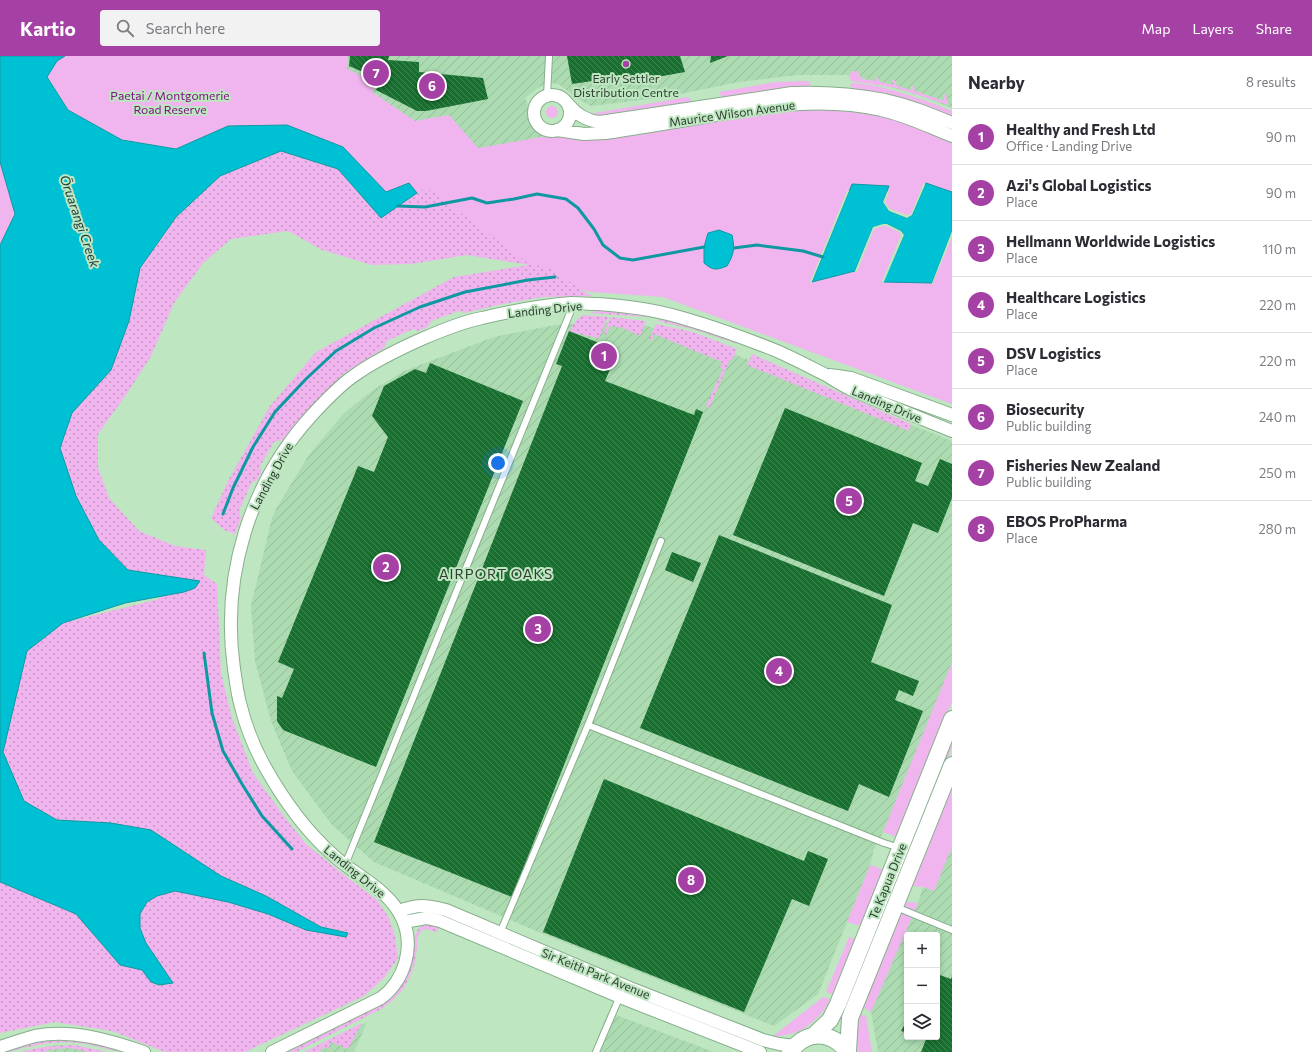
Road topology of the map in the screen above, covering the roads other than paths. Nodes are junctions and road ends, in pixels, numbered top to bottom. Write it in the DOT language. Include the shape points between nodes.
graph roads {
  1 [pos="549,56"];
  2 [pos="547,96"];
  3 [pos="846,99"];
  4 [pos="568,104"];
  5 [pos="952,123"];
  6 [pos="557,130"];
  7 [pos="952,136"];
  8 [pos="574,303"];
  9 [pos="823,373"];
  10 [pos="952,415"];
  11 [pos="952,430"];
  12 [pos="661,541"];
  13 [pos="952,719"];
  14 [pos="588,725"];
  15 [pos="952,765"];
  16 [pos="900,848"];
  17 [pos="345,865"];
  18 [pos="895,906"];
  19 [pos="398,911"];
  20 [pos="404,922"];
  21 [pos="952,930"];
  22 [pos="500,933"];
  23 [pos="620,996"];
  24 [pos="813,1036"];
  25 [pos="0,1047"];
  26 [pos="792,1049"];
  27 [pos="144,1052"];
  28 [pos="272,1052"];
  29 [pos="596,1052"];
  30 [pos="760,1052"];
  31 [pos="848,1052"];
  1 -- 2 [label="lane"];
  2 -- 4 [label="street, Maurice Wilson Avenue" via="559,96"];
  2 -- 6 [label="street, Maurice Wilson Avenue" via="538,101 534,116 536,122 544,129"];
  3 -- 4 [label="street, Maurice Wilson Avenue" via="821,92 792,93 600,122 580,116"];
  3 -- 5 [label="street, Maurice Wilson Avenue" via="886,100"];
  3 -- 6 [label="street, Maurice Wilson Avenue" via="775,105 591,135"];
  3 -- 7 [label="street, Maurice Wilson Avenue" via="899,115"];
  4 -- 6 [label="street" via="568,120"];
  8 -- 9 [label="street, Landing Drive" via="629,306 671,314 727,332"];
  8 -- 17 [label="lane"];
  8 -- 17 [label="street, Landing Drive" via="523,309 469,321 400,348 353,376 332,393 294,435 258,496 245,528 232,586 230,618 239,702 263,764 288,805 333,856"];
  9 -- 10 [label="street, Landing Drive" via="851,378"];
  9 -- 11 [label="street, Landing Drive" via="848,388"];
  12 -- 14 [label="lane"];
  13 -- 16 [label="street, Te Kapua Drive"];
  14 -- 16 [label="lane"];
  14 -- 22 [label="lane"];
  15 -- 18 [label="street, Te Kapua Drive"];
  16 -- 24 [label="street, Te Kapua Drive" via="838,1004 830,1020"];
  17 -- 19 [label="street, Landing Drive" via="386,894"];
  18 -- 21 [label="lane"];
  18 -- 31 [label="street, Te Kapua Drive" via="850,1018"];
  19 -- 20 [label="street, Landing Drive"];
  19 -- 22 [label="street, Sir Keith Park Avenue" via="423,905 434,907"];
  20 -- 23 [label="street, Sir Keith Park Avenue" via="426,918 440,921"];
  20 -- 28 [label="street, Landing Drive" via="408,955 400,976 389,992"];
  22 -- 26 [label="street, Sir Keith Park Avenue" via="630,988"];
  23 -- 29 [label="lane"];
  23 -- 30 [label="street, Sir Keith Park Avenue"];
  24 -- 26 [label="street, Te Kapua Drive"];
  24 -- 31 [label="street" via="826,1036 838,1041"];
  25 -- 27 [label="street" via="36,1036 64,1034 96,1037"];
}
